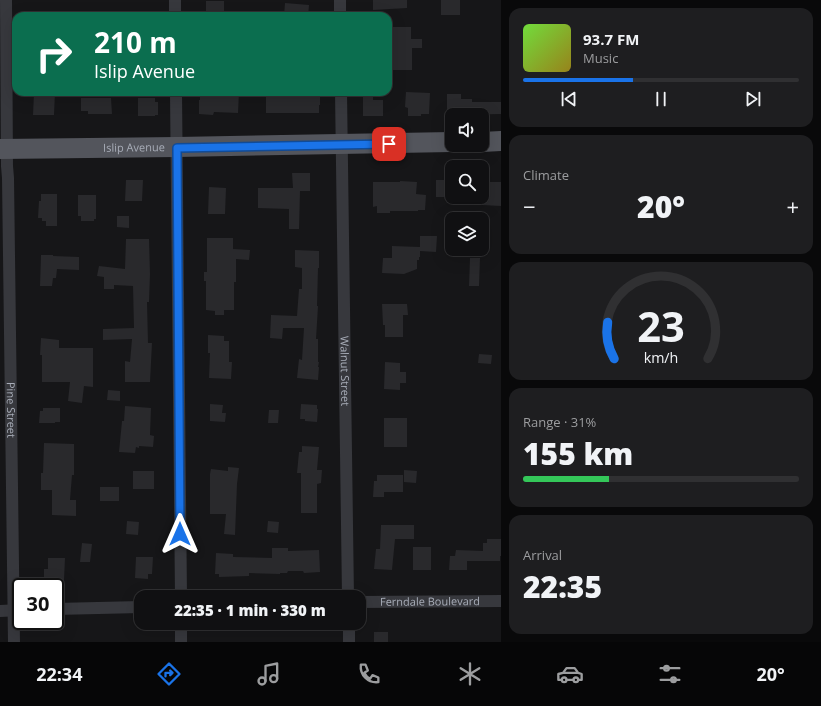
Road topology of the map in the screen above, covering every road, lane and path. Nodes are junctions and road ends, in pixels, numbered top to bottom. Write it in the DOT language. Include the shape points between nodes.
graph roads {
  1 [pos="6,0"];
  2 [pos="175,0"];
  3 [pos="340,0"];
  4 [pos="175,12"];
  5 [pos="340,12"];
  6 [pos="176,96"];
  7 [pos="341,96"];
  8 [pos="501,141"];
  9 [pos="445,142"];
  10 [pos="489,142"];
  11 [pos="341,145"];
  12 [pos="177,148"];
  13 [pos="2,150"];
  14 [pos="16,578"];
  15 [pos="181,590"];
  16 [pos="348,590"];
  17 [pos="501,600"];
  18 [pos="366,602"];
  19 [pos="134,607"];
  20 [pos="64,609"];
  21 [pos="0,610"];
  22 [pos="12,610"];
  23 [pos="15,630"];
  24 [pos="181,630"];
  25 [pos="349,630"];
  26 [pos="14,642"];
  27 [pos="181,642"];
  28 [pos="349,642"];
  1 -- 13 [label="street, Pine Street"];
  2 -- 4 [label="street"];
  3 -- 5 [label="street"];
  6 -- 12 [label="street"];
  7 -- 11 [label="street, Walnut Street"];
  8 -- 10 [label="main road"];
  9 -- 11 [label="main road, Islip Avenue"];
  11 -- 12 [label="main road, Islip Avenue"];
  11 -- 16 [label="street, Walnut Street"];
  12 -- 13 [label="main road, Islip Avenue"];
  12 -- 15 [label="street"];
  13 -- 14 [label="street, Pine Street" via="8,178"];
  17 -- 18 [label="street, Ferndale Boulevard"];
  19 -- 20 [label="street"];
  21 -- 22 [label="street"];
  23 -- 26 [label="street, Pine Street"];
  24 -- 27 [label="street"];
  25 -- 28 [label="street"];
}
